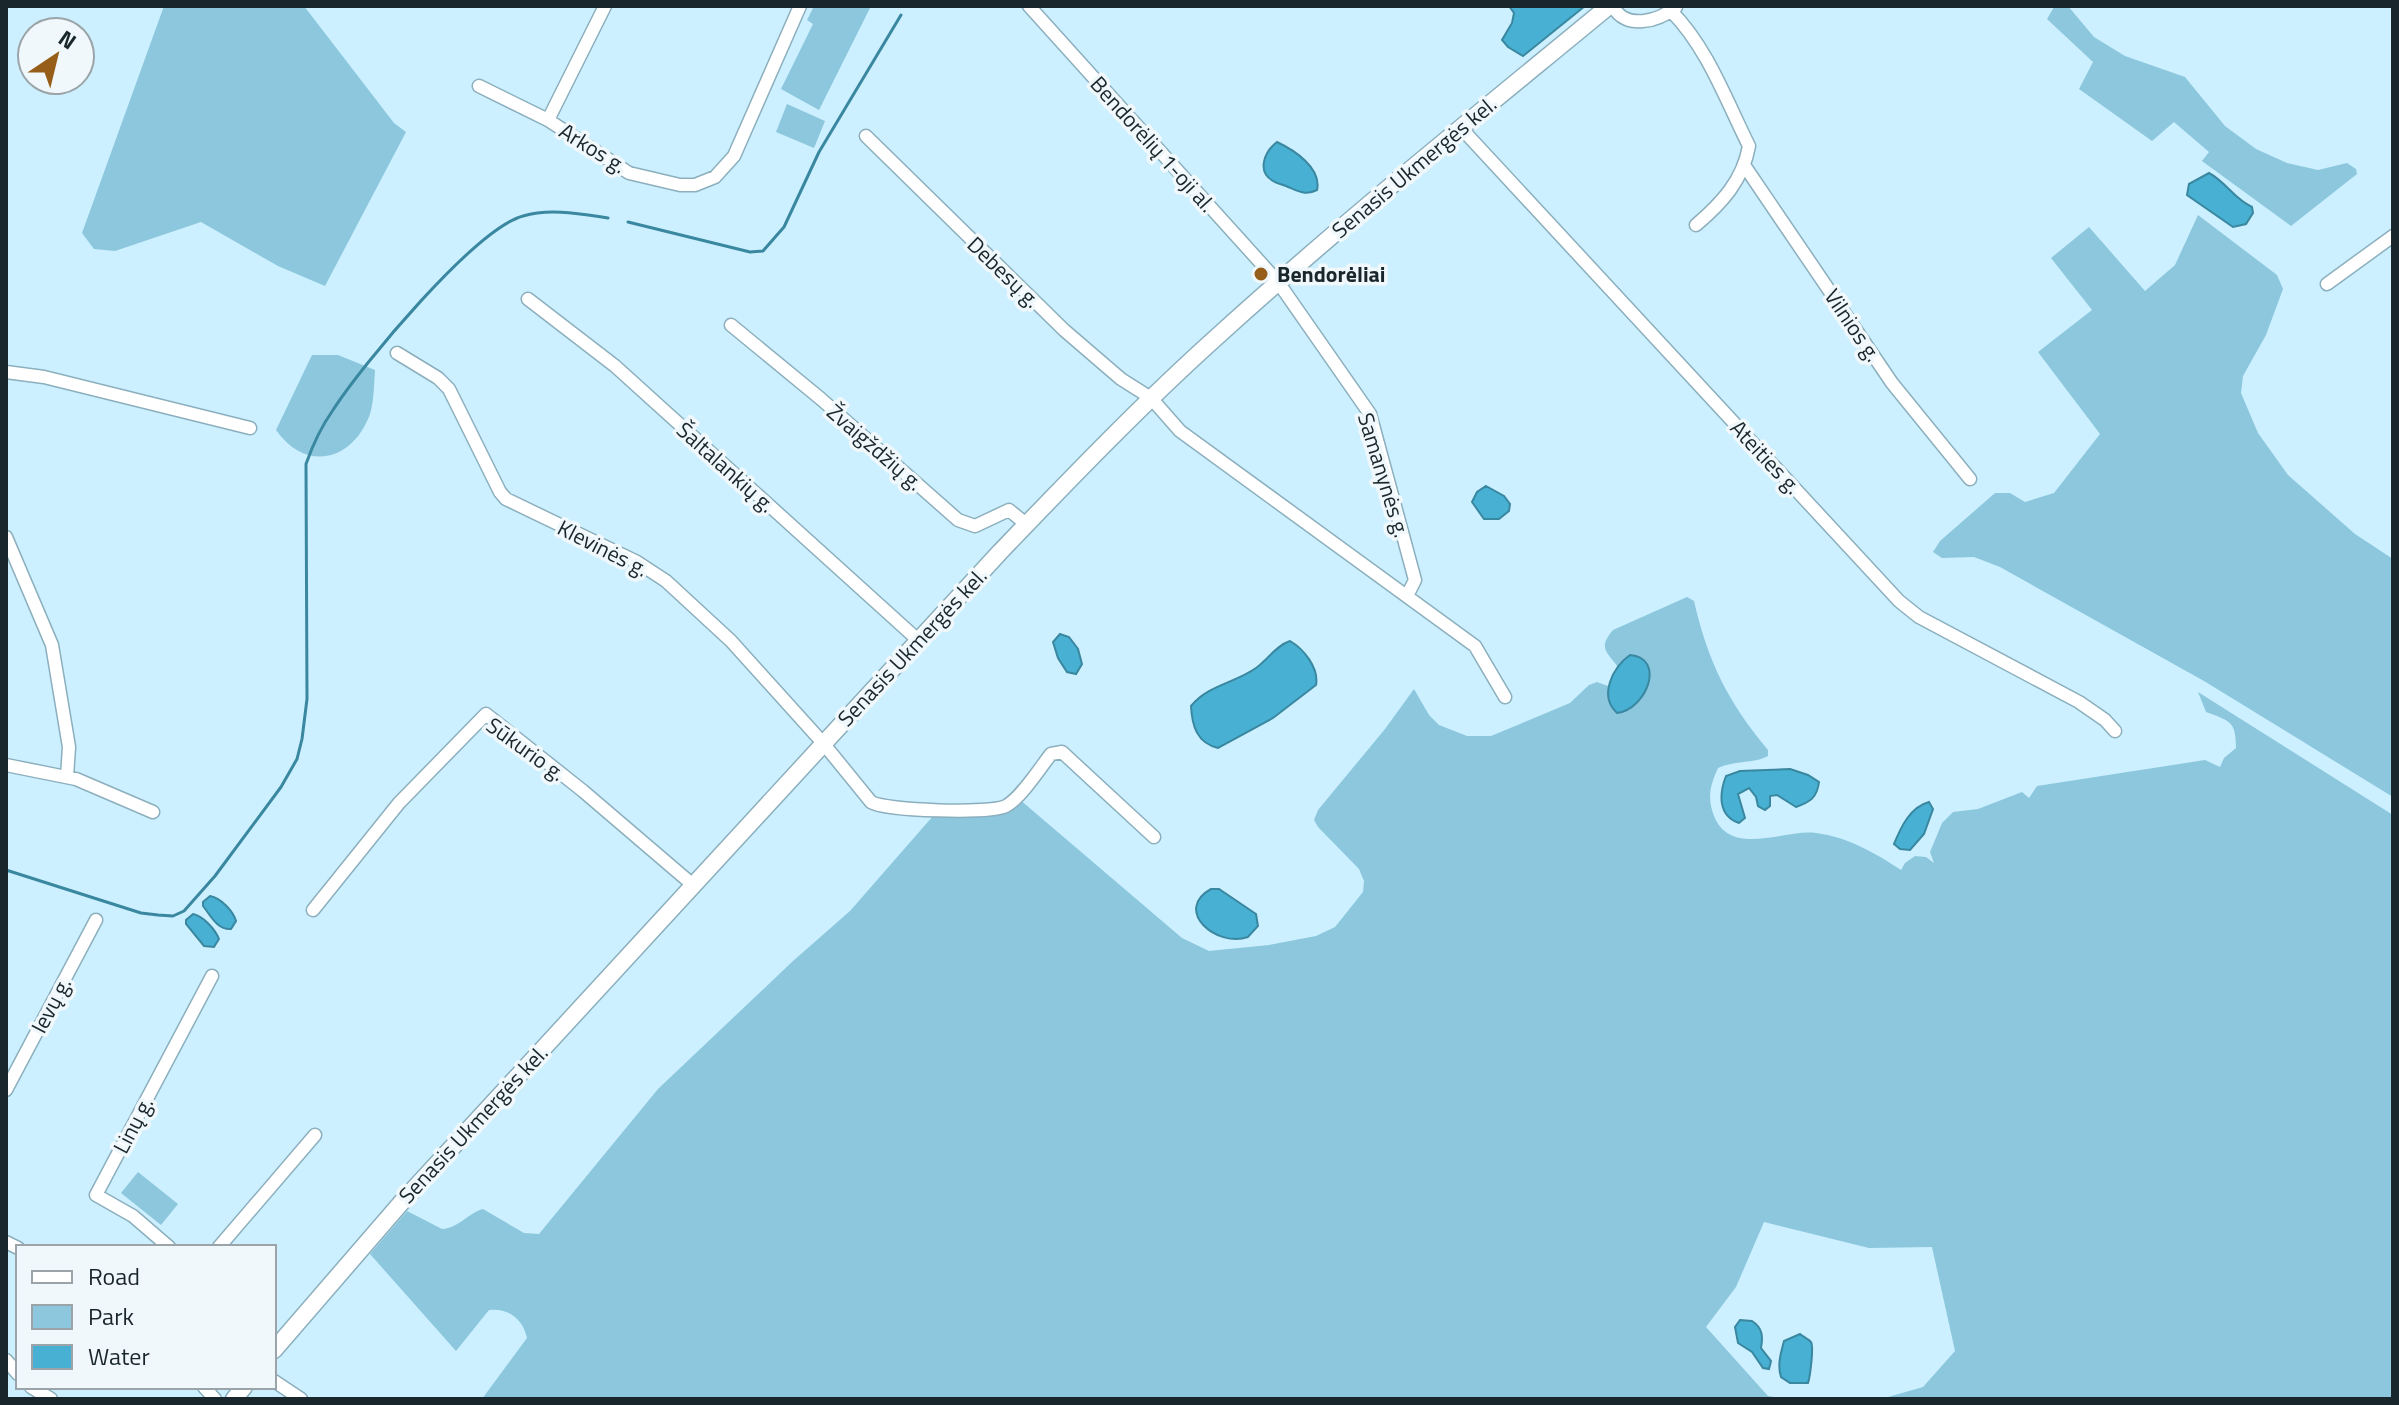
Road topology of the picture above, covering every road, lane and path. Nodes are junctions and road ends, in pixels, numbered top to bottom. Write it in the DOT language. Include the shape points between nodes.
graph roads {
  1 [pos="605,6"];
  2 [pos="800,6"];
  3 [pos="1029,6"];
  4 [pos="1611,6"];
  5 [pos="1674,8"];
  6 [pos="479,86"];
  7 [pos="548,120"];
  8 [pos="1461,128"];
  9 [pos="866,136"];
  10 [pos="1744,165"];
  11 [pos="1696,225"];
  12 [pos="2393,236"];
  13 [pos="1278,282"];
  14 [pos="2327,284"];
  15 [pos="528,299"];
  16 [pos="731,325"];
  17 [pos="397,353"];
  18 [pos="6,372"];
  19 [pos="1151,398"];
  20 [pos="250,428"];
  21 [pos="1970,479"];
  22 [pos="1026,524"];
  23 [pos="6,537"];
  24 [pos="1407,596"];
  25 [pos="918,640"];
  26 [pos="1505,697"];
  27 [pos="2115,731"];
  28 [pos="823,743"];
  29 [pos="6,765"];
  30 [pos="67,777"];
  31 [pos="153,812"];
  32 [pos="1154,837"];
  33 [pos="693,885"];
  34 [pos="313,910"];
  35 [pos="96,920"];
  36 [pos="212,976"];
  37 [pos="6,1090"];
  38 [pos="315,1135"];
  39 [pos="167,1245"];
  40 [pos="221,1245"];
  41 [pos="276,1348"];
  42 [pos="276,1382"];
  43 [pos="301,1399"];
  1 -- 7 [label="street, Arkos g."];
  2 -- 7 [label="street, Arkos g." via="734,156 723,172 705,183 680,185 629,173"];
  3 -- 13 [label="street, Bendorėlių 1-oji al."];
  4 -- 5 [label="street" via="1632,21 1647,21"];
  4 -- 8 [label="main road, Senasis Ukmergės kel."];
  5 -- 10 [label="street, Vilnios g." via="1749,146"];
  6 -- 7 [label="street"];
  8 -- 13 [label="main road, Senasis Ukmergės kel."];
  8 -- 27 [label="street, Ateities g." via="1899,601 2079,702"];
  9 -- 19 [label="street, Debesų g." via="1064,330"];
  10 -- 11 [label="street" via="1739,179"];
  10 -- 21 [label="street, Vilnios g." via="1892,383"];
  12 -- 14 [label="street"];
  13 -- 19 [label="main road, Senasis Ukmergės kel."];
  13 -- 24 [label="street, Samanynės g." via="1370,414 1415,580"];
  15 -- 25 [label="street, Šaltalankių g." via="615,366"];
  16 -- 22 [label="street, Žvaigždžių g." via="958,520 975,526 1009,510"];
  17 -- 28 [label="street, Klevinės g." via="449,389 506,499 666,581 731,641"];
  18 -- 20 [label="street"];
  19 -- 22 [label="main road, Senasis Ukmergės kel."];
  19 -- 24 [label="street" via="1180,431"];
  22 -- 25 [label="main road, Senasis Ukmergės kel."];
  23 -- 30 [label="street" via="52,645 69,747"];
  24 -- 26 [label="street" via="1475,646"];
  25 -- 28 [label="main road, Senasis Ukmergės kel."];
  28 -- 32 [label="street, Klevinės g." via="871,802 919,810 1006,806 1051,754 1062,752"];
  28 -- 33 [label="main road, Senasis Ukmergės kel."];
  29 -- 30 [label="street"];
  30 -- 31 [label="street"];
  33 -- 34 [label="street, Sūkurio g." via="486,714 399,803"];
  33 -- 41 [label="main road, Senasis Ukmergės kel." via="391,1213"];
  35 -- 37 [label="street, Ievų g."];
  36 -- 39 [label="street, Linų g." via="96,1195 133,1216"];
  38 -- 40 [label="street"];
  42 -- 43 [label="street"];
}
